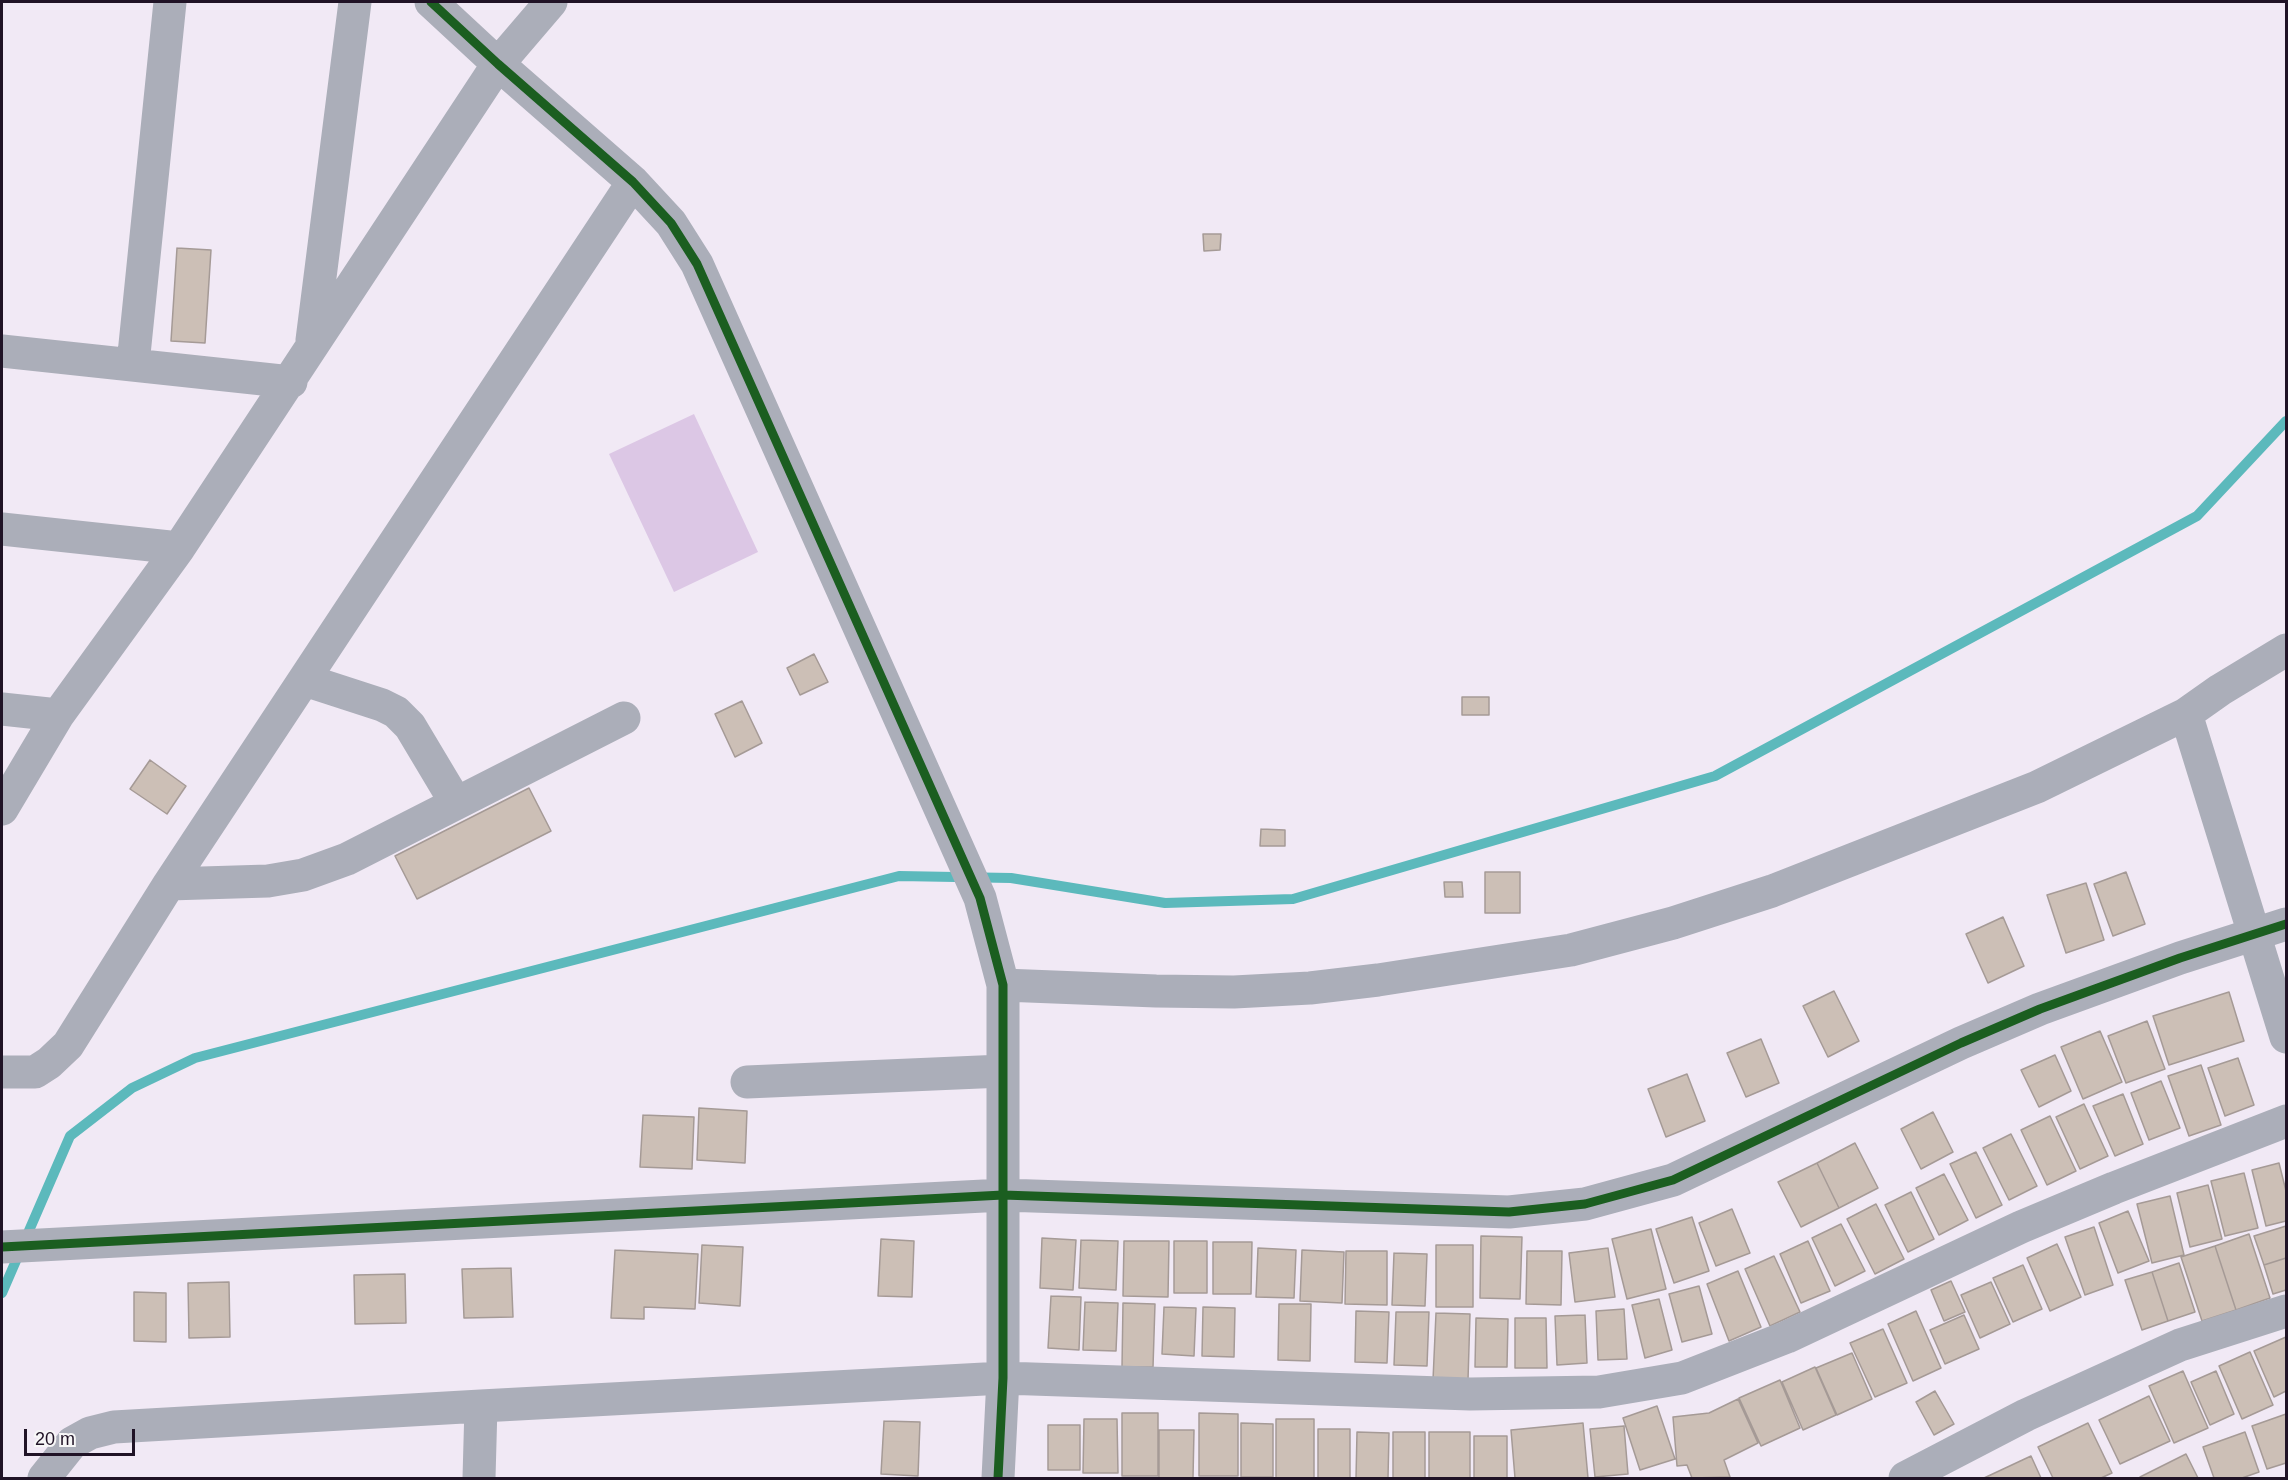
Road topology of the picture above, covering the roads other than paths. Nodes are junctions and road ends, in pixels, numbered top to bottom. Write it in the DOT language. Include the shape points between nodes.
graph roads {
  1 [pos="170,2"];
  2 [pos="355,2"];
  3 [pos="431,2"];
  4 [pos="550,2"];
  5 [pos="498,64"];
  6 [pos="633,182"];
  7 [pos="311,348"];
  8 [pos="2,351"];
  9 [pos="133,364"];
  10 [pos="291,382"];
  11 [pos="2,529"];
  12 [pos="179,548"];
  13 [pos="2286,650"];
  14 [pos="305,680"];
  15 [pos="2,709"];
  16 [pos="2186,714"];
  17 [pos="58,715"];
  18 [pos="624,718"];
  19 [pos="456,803"];
  20 [pos="2,809"];
  21 [pos="169,884"];
  22 [pos="2286,924"];
  23 [pos="2253,934"];
  24 [pos="1003,985"];
  25 [pos="2286,1037"];
  26 [pos="2,1071"];
  27 [pos="1003,1071"];
  28 [pos="747,1082"];
  29 [pos="2286,1121"];
  30 [pos="1003,1195"];
  31 [pos="2,1246"];
  32 [pos="2286,1311"];
  33 [pos="1003,1378"];
  34 [pos="481,1406"];
  35 [pos="44,1479"];
  36 [pos="478,1479"];
  37 [pos="998,1479"];
  38 [pos="1905,1479"];
  1 -- 9 [label="street"];
  2 -- 7 [label="street"];
  3 -- 5 [label="street"];
  4 -- 5 [label="street"];
  5 -- 6 [label="street"];
  5 -- 7 [label="street"];
  6 -- 14 [label="street"];
  6 -- 24 [label="street" via="671,223 697,264 980,898"];
  7 -- 10 [label="street"];
  8 -- 9 [label="street"];
  9 -- 10 [label="street"];
  10 -- 12 [label="street"];
  11 -- 12 [label="street"];
  12 -- 17 [label="street"];
  13 -- 16 [label="street"];
  14 -- 19 [label="street" via="396,712 410,726"];
  14 -- 21 [label="street"];
  15 -- 17 [label="street"];
  16 -- 23 [label="street"];
  16 -- 24 [label="street" via="2037,787 1783,886 1673,923 1571,950 1310,988 1156,992"];
  17 -- 20 [label="street"];
  18 -- 19 [label="street"];
  19 -- 21 [label="street" via="347,859 303,875 268,881"];
  21 -- 26 [label="street" via="68,1044 35,1072"];
  22 -- 23 [label="street"];
  23 -- 25 [label="street"];
  23 -- 30 [label="street" via="2020,1018 1673,1180 1585,1204 1509,1212"];
  24 -- 27 [label="street"];
  27 -- 28 [label="street"];
  27 -- 30 [label="street"];
  29 -- 33 [label="street" via="2020,1227 1787,1337 1682,1378 1599,1392 1470,1394"];
  30 -- 31 [label="street"];
  30 -- 33 [label="street"];
  32 -- 38 [label="street" via="2180,1345 2026,1415"];
  33 -- 34 [label="street"];
  33 -- 37 [label="street"];
  34 -- 35 [label="street" via="114,1427 90,1432 72,1443"];
  34 -- 36 [label="street"];
}
